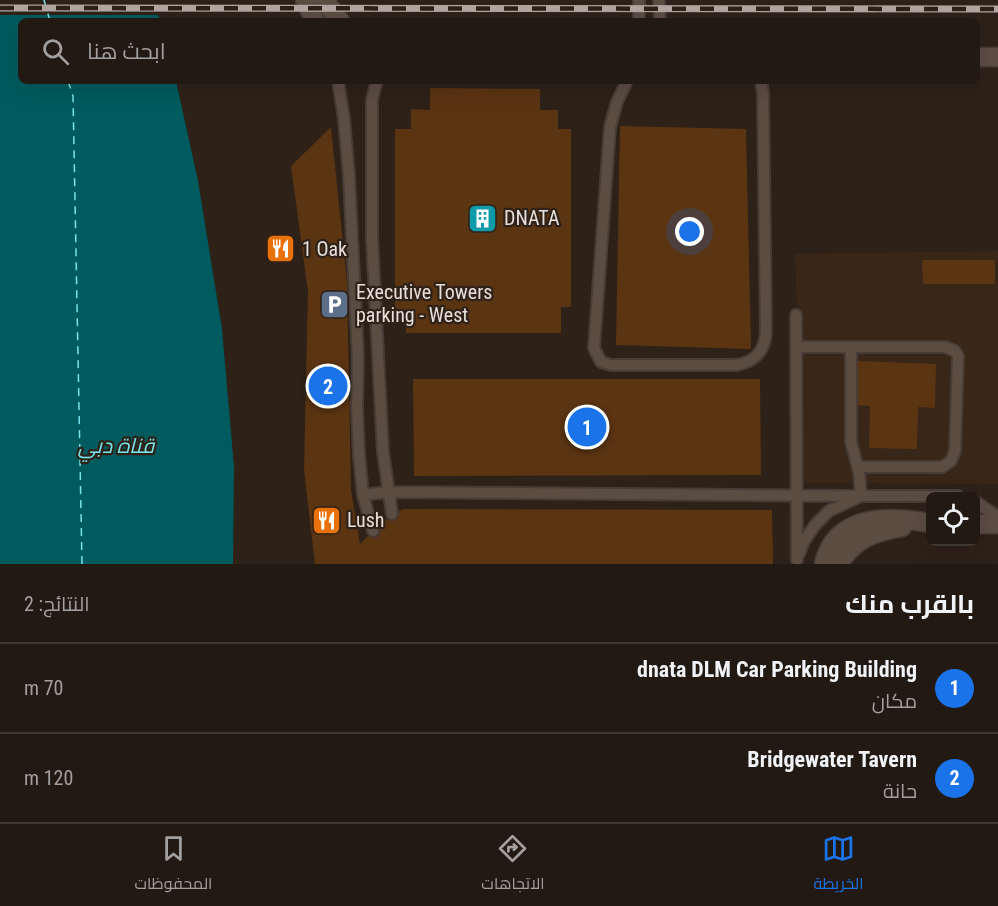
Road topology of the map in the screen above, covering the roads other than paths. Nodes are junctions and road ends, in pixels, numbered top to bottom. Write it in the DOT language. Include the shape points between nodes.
graph roads {
  1 [pos="305,0"];
  2 [pos="324,0"];
  3 [pos="639,0"];
  4 [pos="658,0"];
  5 [pos="314,18"];
  6 [pos="338,18"];
  7 [pos="639,18"];
  8 [pos="660,18"];
  9 [pos="980,57"];
  10 [pos="998,57"];
  11 [pos="338,84"];
  12 [pos="376,84"];
  13 [pos="626,84"];
  14 [pos="762,84"];
  15 [pos="354,298"];
  16 [pos="375,298"];
  17 [pos="796,315"];
  18 [pos="796,347"];
  19 [pos="851,347"];
  20 [pos="858,467"];
  21 [pos="388,492"];
  22 [pos="363,495"];
  23 [pos="796,496"];
  24 [pos="861,496"];
  25 [pos="926,496"];
  26 [pos="980,505"];
  27 [pos="392,513"];
  28 [pos="998,517"];
  29 [pos="926,523"];
  30 [pos="926,524"];
  31 [pos="980,524"];
  32 [pos="998,524"];
  33 [pos="373,531"];
  34 [pos="796,562"];
  35 [pos="824,564"];
  36 [pos="839,564"];
  1 -- 5 [label="street"];
  2 -- 6 [label="street"];
  3 -- 7 [label="lane"];
  4 -- 8 [label="lane"];
  9 -- 10 [label="street"];
  11 -- 15 [label="lane" via="346,142"];
  12 -- 16 [label="lane" via="372,99"];
  13 -- 14 [label="lane" via="610,127 594,348 601,362 611,365 736,365 746,364 761,352 766,333"];
  15 -- 16 [label="lane"];
  15 -- 22 [label="lane"];
  16 -- 21 [label="lane"];
  17 -- 18 [label="lane"];
  18 -- 19 [label="lane"];
  18 -- 23 [label="lane"];
  19 -- 20 [label="lane" via="851,442"];
  19 -- 20 [label="lane" via="949,348 955,351 959,362 955,451 951,461 942,467"];
  20 -- 24 [label="lane"];
  21 -- 22 [label="lane"];
  21 -- 23 [label="lane"];
  21 -- 27 [label="lane"];
  22 -- 33 [label="lane"];
  23 -- 24 [label="lane"];
  23 -- 34 [label="lane"];
  24 -- 25 [label="lane"];
  24 -- 34 [label="lane" via="829,511 815,525"];
  26 -- 28 [label="lane"];
  29 -- 35 [label="street" via="894,519 859,523 835,541"];
  30 -- 36 [label="street" via="871,534 855,544"];
  31 -- 32 [label="street"];
}
